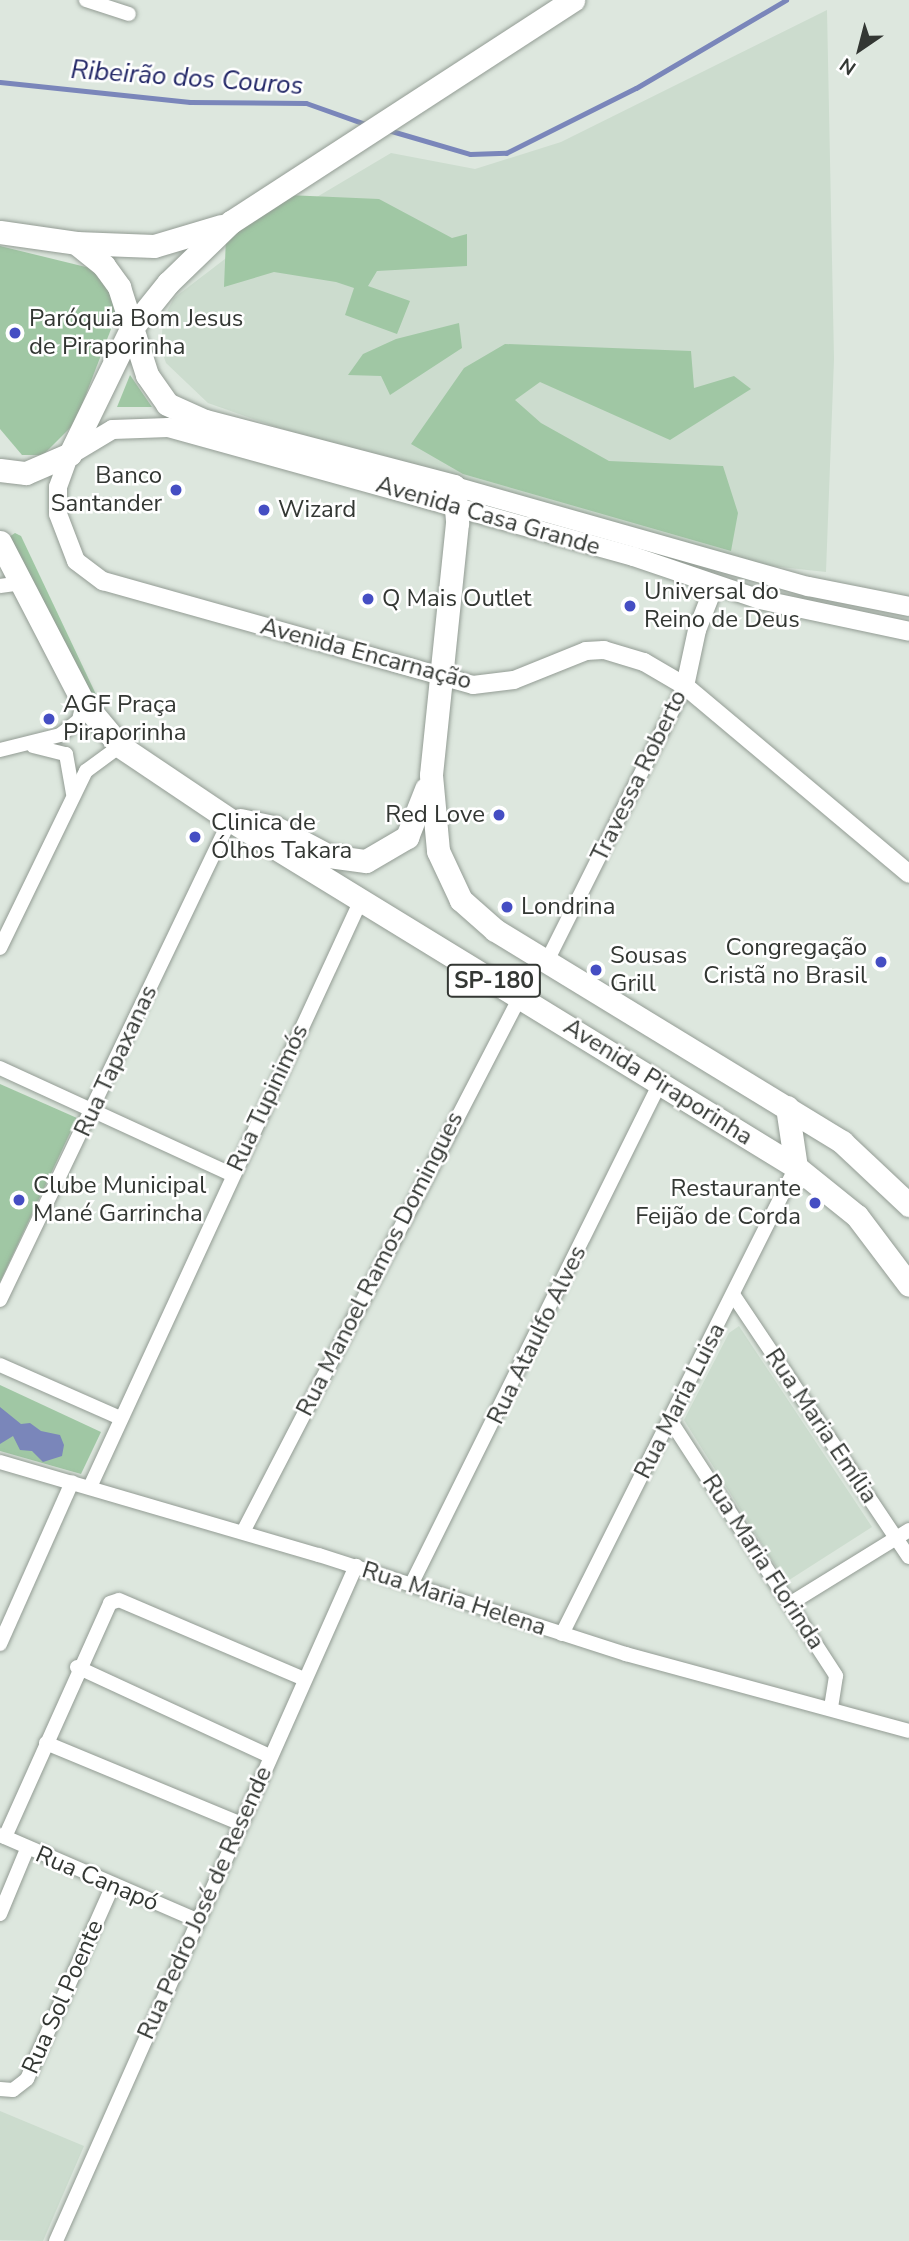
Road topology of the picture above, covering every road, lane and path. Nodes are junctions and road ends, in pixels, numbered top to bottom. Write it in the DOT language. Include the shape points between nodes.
graph roads {
  1 [pos="86,0"];
  2 [pos="573,0"];
  3 [pos="129,14"];
  4 [pos="231,222"];
  5 [pos="0,232"];
  6 [pos="76,243"];
  7 [pos="131,329"];
  8 [pos="70,454"];
  9 [pos="0,470"];
  10 [pos="456,497"];
  11 [pos="0,542"];
  12 [pos="11,584"];
  13 [pos="715,584"];
  14 [pos="909,606"];
  15 [pos="909,631"];
  16 [pos="442,677"];
  17 [pos="685,686"];
  18 [pos="83,702"];
  19 [pos="29,746"];
  20 [pos="120,746"];
  21 [pos="0,750"];
  22 [pos="431,775"];
  23 [pos="73,794"];
  24 [pos="230,820"];
  25 [pos="909,874"];
  26 [pos="361,900"];
  27 [pos="0,948"];
  28 [pos="547,961"];
  29 [pos="520,996"];
  30 [pos="0,1068"];
  31 [pos="660,1083"];
  32 [pos="787,1107"];
  33 [pos="93,1111"];
  34 [pos="796,1167"];
  35 [pos="233,1175"];
  36 [pos="909,1205"];
  37 [pos="909,1285"];
  38 [pos="734,1296"];
  39 [pos="0,1300"];
  40 [pos="0,1364"];
  41 [pos="120,1418"];
  42 [pos="670,1420"];
  43 [pos="0,1462"];
  44 [pos="72,1482"];
  45 [pos="90,1487"];
  46 [pos="243,1532"];
  47 [pos="903,1535"];
  48 [pos="909,1557"];
  49 [pos="356,1566"];
  50 [pos="411,1585"];
  51 [pos="791,1604"];
  52 [pos="562,1634"];
  53 [pos="0,1644"];
  54 [pos="77,1667"];
  55 [pos="304,1679"];
  56 [pos="831,1708"];
  57 [pos="909,1731"];
  58 [pos="46,1743"];
  59 [pos="270,1756"];
  60 [pos="239,1824"];
  61 [pos="3,1836"];
  62 [pos="27,1849"];
  63 [pos="112,1887"];
  64 [pos="0,1914"];
  65 [pos="196,1920"];
  66 [pos="0,2089"];
  67 [pos="56,2241"];
  1 -- 3 [label="street"];
  2 -- 4 [label="main road"];
  4 -- 6 [label="main road" via="154,246"];
  4 -- 7 [label="main road" via="168,283"];
  5 -- 6 [label="main road"];
  6 -- 7 [label="main road" via="113,277"];
  7 -- 8 [label="main road"];
  7 -- 10 [label="main road, Avenida Casa Grande" via="155,391 184,414"];
  8 -- 9 [label="main road" via="26,473"];
  8 -- 10 [label="main road, Avenida Casa Grande" via="112,429 159,426"];
  8 -- 16 [label="street, Avenida Encarnação" via="58,488 58,514 71,551 89,574"];
  10 -- 13 [label="main road, Avenida Casa Grande"];
  10 -- 14 [label="main road, Avenida Casa Grande" via="808,586"];
  10 -- 16 [label="main road, Avenida Piraporinha / SP-180"];
  11 -- 12 [label="main road, Avenida Piraporinha / SP-180"];
  12 -- 18 [label="main road, Avenida Piraporinha / SP-180"];
  13 -- 15 [label="main road, Avenida Casa Grande" via="787,606"];
  13 -- 17 [label="street, Travessa Roberto" via="697,630"];
  16 -- 17 [label="street, Avenida Encarnação" via="473,685 498,684 574,653 595,650 644,662"];
  16 -- 22 [label="main road, Avenida Piraporinha / SP-180"];
  17 -- 25 [label="street, Avenida Encarnação"];
  17 -- 28 [label="street, Travessa Roberto"];
  18 -- 19 [label="street" via="73,727"];
  18 -- 20 [label="main road, Avenida Piraporinha / SP-180"];
  19 -- 21 [label="street"];
  19 -- 23 [label="street" via="66,754"];
  20 -- 23 [label="street" via="97,760"];
  20 -- 24 [label="main road, Avenida Piraporinha / SP-180"];
  22 -- 24 [label="main road" via="407,837 366,861 329,856 274,827"];
  22 -- 28 [label="main road, Avenida Piraporinha / SP-180" via="438,851 454,891 481,919"];
  23 -- 27 [label="street"];
  24 -- 26 [label="main road, Avenida Piraporinha / SP-180"];
  24 -- 33 [label="street, Rua Tapaxanas"];
  26 -- 29 [label="main road, Avenida Piraporinha / SP-180"];
  26 -- 35 [label="street, Rua Tupinimós"];
  28 -- 32 [label="main road, Avenida Piraporinha / SP-180"];
  29 -- 31 [label="main road, Avenida Piraporinha / SP-180"];
  29 -- 46 [label="street, Rua Manoel Ramos Domingues"];
  30 -- 33 [label="street"];
  31 -- 34 [label="main road, Avenida Piraporinha / SP-180"];
  31 -- 50 [label="street, Rua Ataulfo Alves"];
  32 -- 34 [label="main road"];
  32 -- 36 [label="main road, Avenida Piraporinha / SP-180" via="871,1166"];
  33 -- 35 [label="street"];
  33 -- 39 [label="street, Rua Tapaxanas"];
  34 -- 37 [label="main road, Avenida Piraporinha / SP-180" via="857,1216"];
  34 -- 38 [label="street, Rua Maria Luisa"];
  35 -- 41 [label="street, Rua Tupinimós"];
  38 -- 42 [label="street, Rua Maria Luisa"];
  38 -- 47 [label="street, Rua Maria Emília"];
  40 -- 41 [label="street"];
  41 -- 45 [label="street, Rua Tupinimós"];
  42 -- 51 [label="street, Rua Maria Florinda"];
  42 -- 52 [label="street, Rua Maria Luisa"];
  43 -- 44 [label="street, Rua Maria Helena"];
  44 -- 45 [label="street, Rua Maria Helena"];
  44 -- 53 [label="street"];
  45 -- 46 [label="street, Rua Maria Helena"];
  46 -- 49 [label="street, Rua Maria Helena"];
  47 -- 48 [label="street, Rua Maria Emília"];
  47 -- 51 [label="street"];
  49 -- 50 [label="street, Rua Maria Helena"];
  49 -- 55 [label="street, Rua Pedro José de Resende"];
  50 -- 52 [label="street, Rua Maria Helena"];
  51 -- 56 [label="street, Rua Maria Florinda" via="836,1676"];
  52 -- 56 [label="street, Rua Maria Helena"];
  54 -- 55 [label="street" via="105,1608 120,1600"];
  54 -- 58 [label="street"];
  54 -- 59 [label="street"];
  55 -- 59 [label="street, Rua Pedro José de Resende"];
  56 -- 57 [label="street, Rua Maria Helena"];
  58 -- 60 [label="street"];
  58 -- 61 [label="street"];
  59 -- 60 [label="street, Rua Pedro José de Resende"];
  60 -- 65 [label="street, Rua Pedro José de Resende"];
  61 -- 62 [label="street, Rua Canapó"];
  62 -- 63 [label="street, Rua Canapó"];
  62 -- 64 [label="street"];
  63 -- 65 [label="street, Rua Canapó"];
  63 -- 66 [label="street, Rua Sol Poente" via="27,2079 13,2090"];
  65 -- 67 [label="street, Rua Pedro José de Resende"];
}
